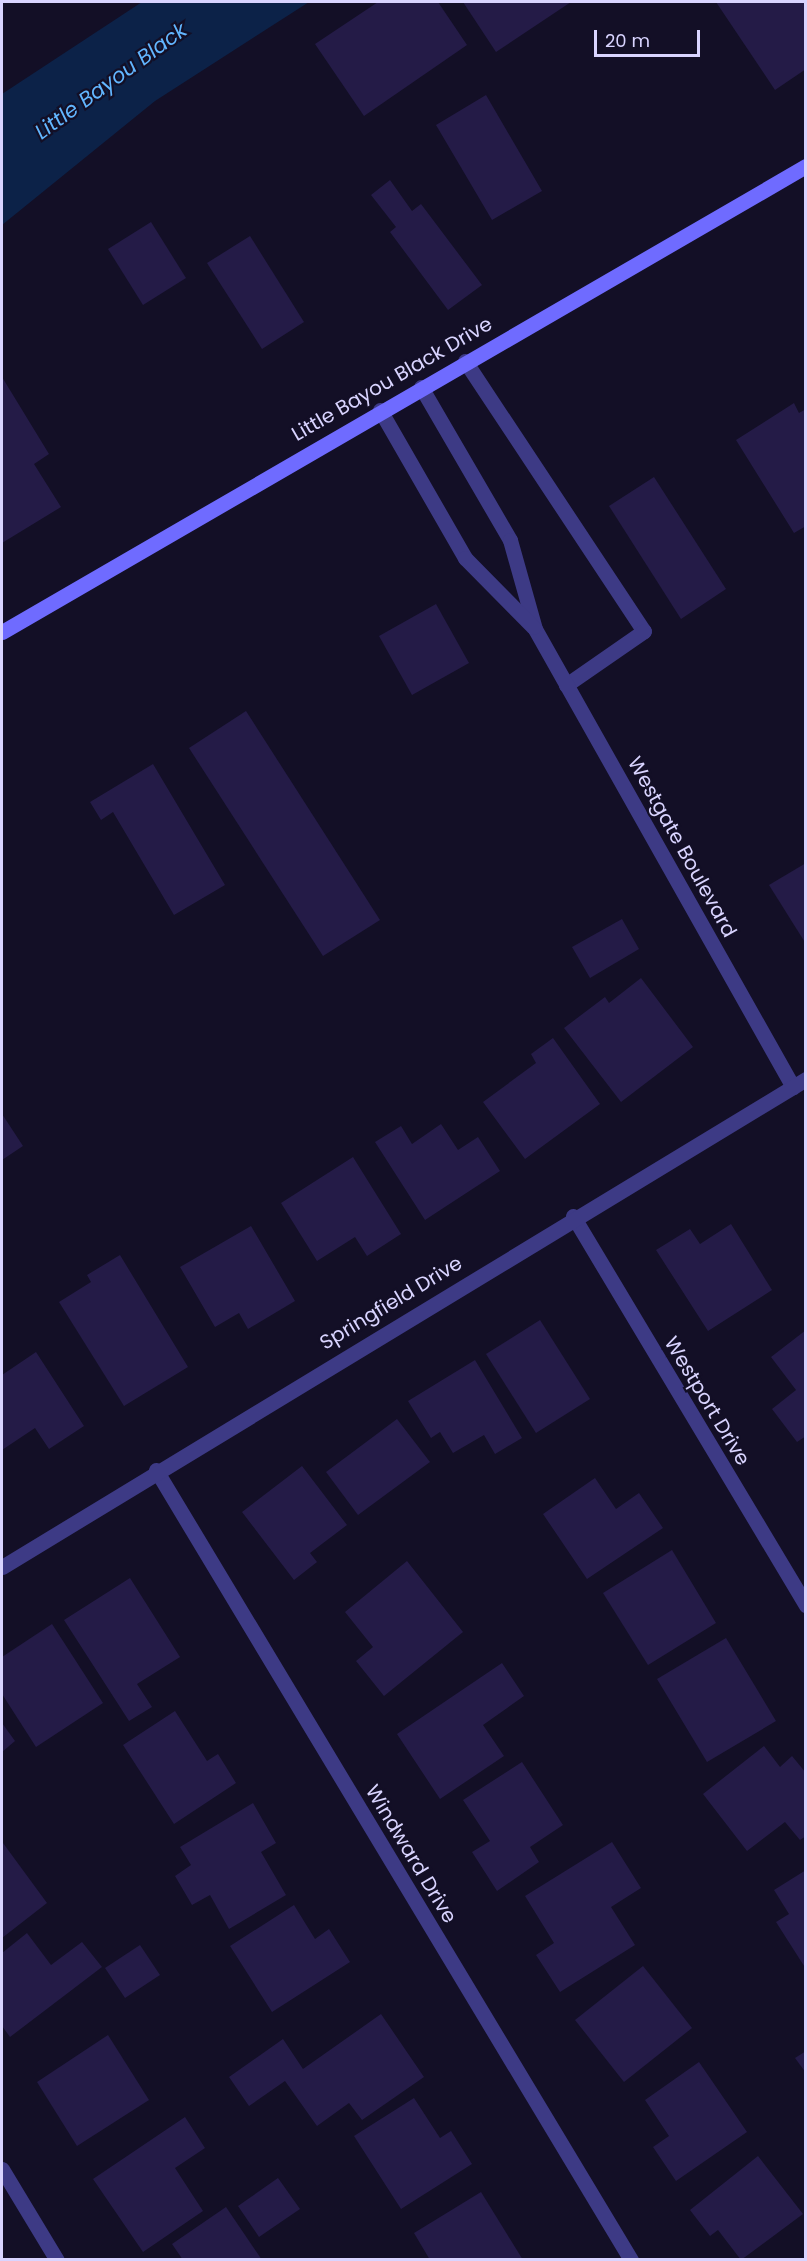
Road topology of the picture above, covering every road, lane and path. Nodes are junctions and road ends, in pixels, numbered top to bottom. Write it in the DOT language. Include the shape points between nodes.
graph roads {
  1 [pos="806,166"];
  2 [pos="465,361"];
  3 [pos="421,387"];
  4 [pos="381,410"];
  5 [pos="535,629"];
  6 [pos="2,632"];
  7 [pos="566,685"];
  8 [pos="799,1083"];
  9 [pos="573,1216"];
  10 [pos="156,1470"];
  11 [pos="2,1567"];
  12 [pos="806,1606"];
  13 [pos="2,2169"];
  14 [pos="57,2259"];
  15 [pos="631,2259"];
  1 -- 2 [label="main road, Little Bayou Black Drive"];
  2 -- 3 [label="main road, Little Bayou Black Drive"];
  2 -- 7 [label="street" via="644,631"];
  3 -- 4 [label="main road, Little Bayou Black Drive"];
  3 -- 5 [label="street, Westgate Boulevard" via="510,540"];
  4 -- 5 [label="street, Westgate Boulevard" via="465,558"];
  4 -- 6 [label="main road, Little Bayou Black Drive"];
  5 -- 7 [label="street, Westgate Boulevard"];
  7 -- 8 [label="street, Westgate Boulevard"];
  8 -- 9 [label="street, Springfield Drive"];
  9 -- 10 [label="street, Springfield Drive"];
  9 -- 12 [label="street, Westport Drive"];
  10 -- 11 [label="street, Springfield Drive"];
  10 -- 15 [label="street, Windward Drive"];
  13 -- 14 [label="street"];
}
